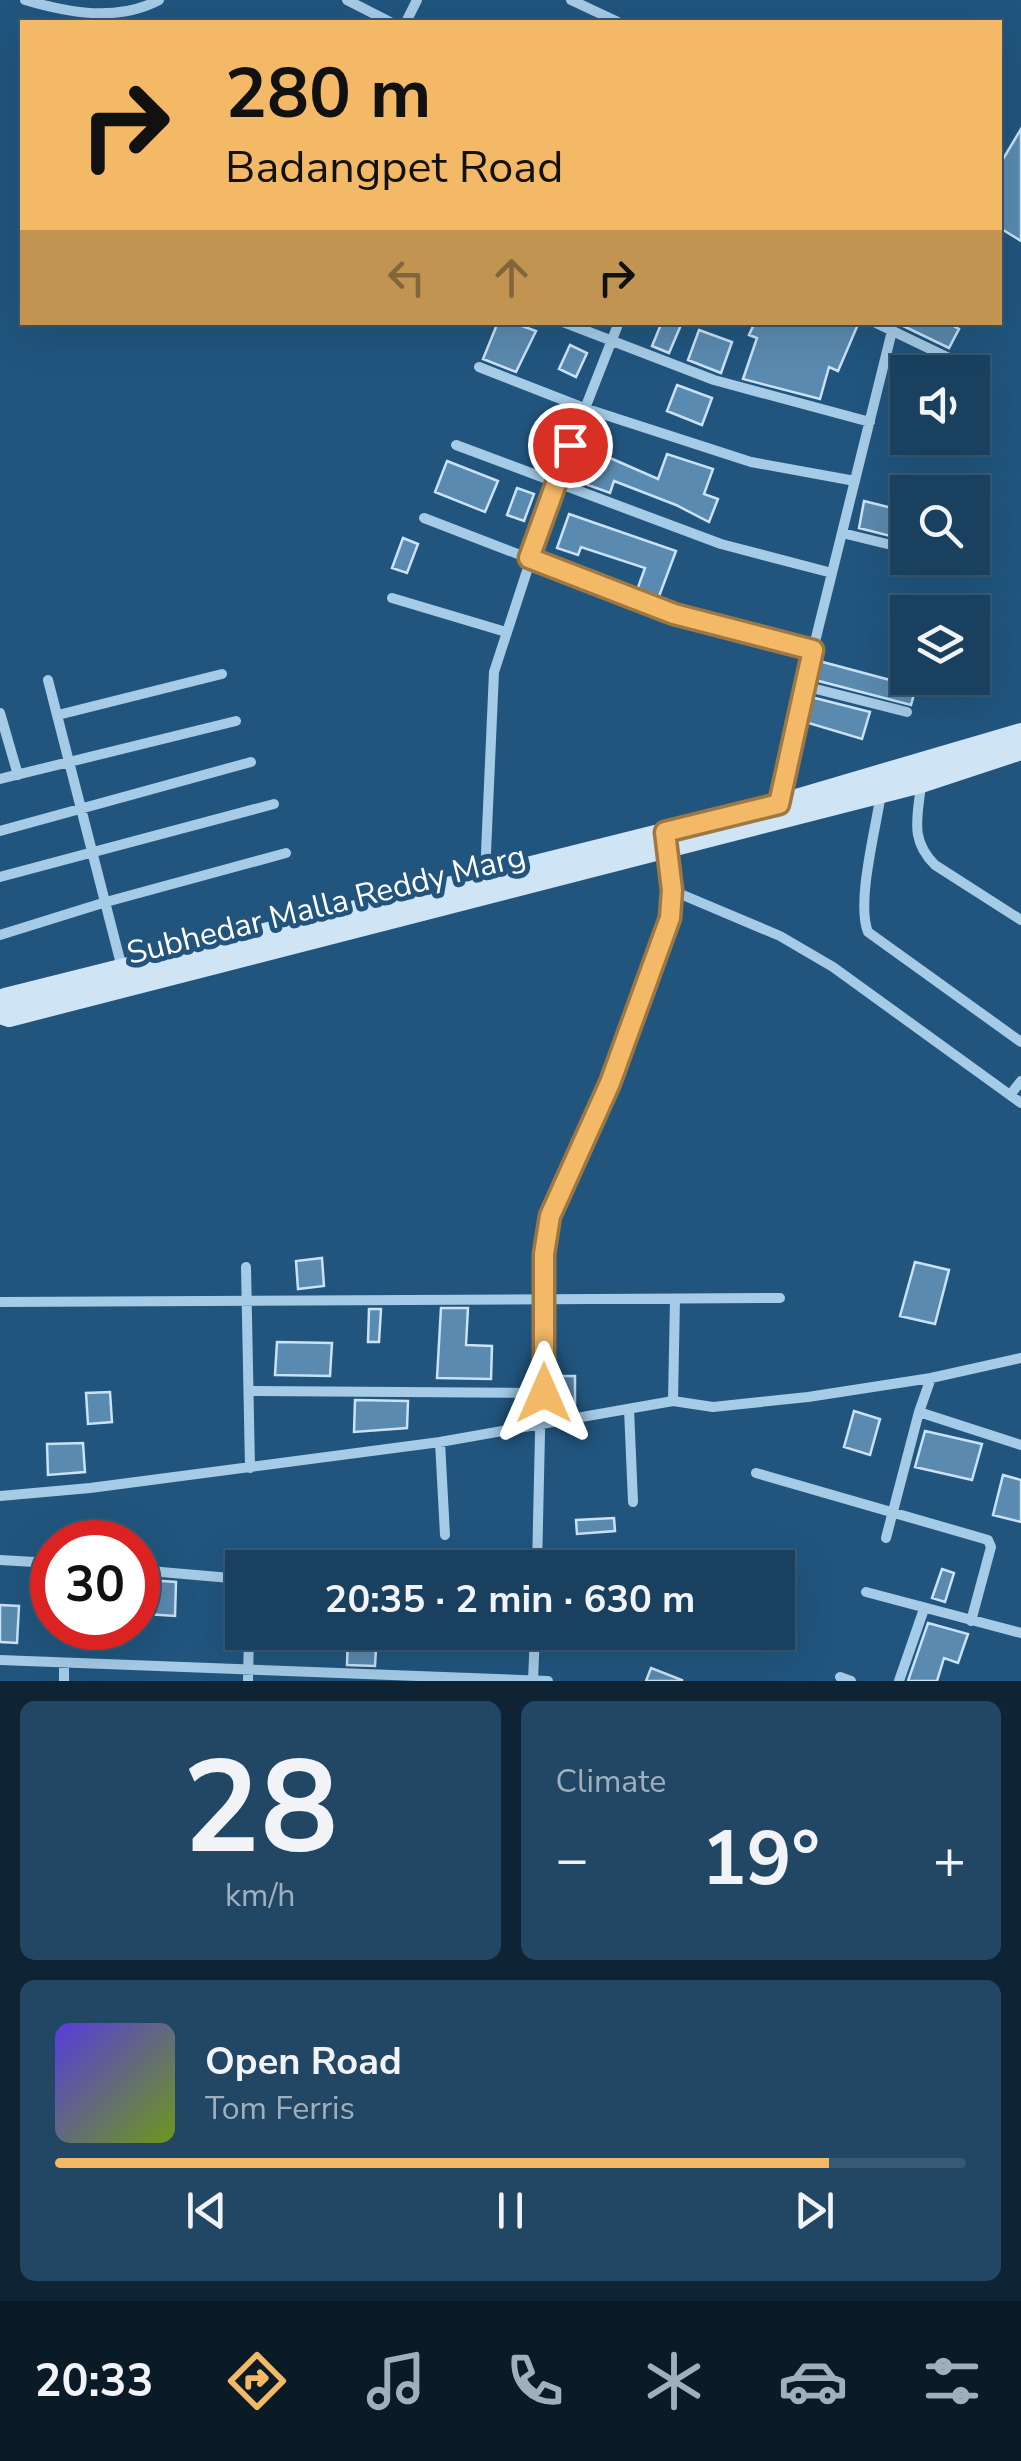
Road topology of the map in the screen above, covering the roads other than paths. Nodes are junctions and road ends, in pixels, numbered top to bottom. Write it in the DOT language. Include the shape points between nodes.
graph roads {
  1 [pos="25,0"];
  2 [pos="159,0"];
  3 [pos="347,0"];
  4 [pos="571,0"];
  5 [pos="386,20"];
  6 [pos="614,20"];
  7 [pos="570,325"];
  8 [pos="618,325"];
  9 [pos="880,325"];
  10 [pos="892,331"];
  11 [pos="610,341"];
  12 [pos="941,355"];
  13 [pos="479,367"];
  14 [pos="584,408"];
  15 [pos="870,422"];
  16 [pos="456,445"];
  17 [pos="855,480"];
  18 [pos="556,482"];
  19 [pos="424,518"];
  20 [pos="842,533"];
  21 [pos="890,545"];
  22 [pos="529,558"];
  23 [pos="832,573"];
  24 [pos="392,598"];
  25 [pos="506,632"];
  26 [pos="813,650"];
  27 [pos="222,674"];
  28 [pos="48,680"];
  29 [pos="804,686"];
  30 [pos="907,712"];
  31 [pos="0,713"];
  32 [pos="58,715"];
  33 [pos="236,721"];
  34 [pos="1021,733"];
  35 [pos="1021,750"];
  36 [pos="71,762"];
  37 [pos="251,762"];
  38 [pos="18,775"];
  39 [pos="0,779"];
  40 [pos="922,783"];
  41 [pos="881,792"];
  42 [pos="274,804"];
  43 [pos="779,804"];
  44 [pos="82,808"];
  45 [pos="0,831"];
  46 [pos="666,841"];
  47 [pos="93,853"];
  48 [pos="286,853"];
  49 [pos="486,875"];
  50 [pos="0,878"];
  51 [pos="672,890"];
  52 [pos="106,902"];
  53 [pos="1021,920"];
  54 [pos="0,934"];
  55 [pos="122,969"];
  56 [pos="0,1002"];
  57 [pos="0,1014"];
  58 [pos="1021,1042"];
  59 [pos="1021,1081"];
  60 [pos="1010,1095"];
  61 [pos="1021,1103"];
  62 [pos="246,1266"];
  63 [pos="780,1298"];
  64 [pos="675,1299"];
  65 [pos="544,1300"];
  66 [pos="0,1302"];
  67 [pos="247,1302"];
  68 [pos="1021,1358"];
  69 [pos="931,1378"];
  70 [pos="250,1391"];
  71 [pos="544,1393"];
  72 [pos="674,1402"];
  73 [pos="629,1409"];
  74 [pos="918,1412"];
  75 [pos="543,1423"];
  76 [pos="440,1442"];
  77 [pos="1021,1445"];
  78 [pos="250,1468"];
  79 [pos="756,1473"];
  80 [pos="0,1496"];
  81 [pos="633,1502"];
  82 [pos="893,1511"];
  83 [pos="444,1535"];
  84 [pos="886,1538"];
  85 [pos="538,1550"];
  86 [pos="0,1560"];
  87 [pos="30,1562"];
  88 [pos="160,1572"];
  89 [pos="225,1577"];
  90 [pos="866,1592"];
  91 [pos="924,1609"];
  92 [pos="971,1621"];
  93 [pos="1021,1633"];
  94 [pos="249,1650"];
  95 [pos="535,1650"];
  96 [pos="0,1660"];
  97 [pos="64,1663"];
  98 [pos="153,1667"];
  99 [pos="248,1676"];
  100 [pos="334,1677"];
  101 [pos="431,1678"];
  102 [pos="534,1680"];
  103 [pos="64,1681"];
  104 [pos="152,1681"];
  105 [pos="548,1681"];
  106 [pos="899,1681"];
  1 -- 2 [label="street" via="108,14"];
  3 -- 5 [label="street"];
  4 -- 6 [label="street"];
  7 -- 11 [label="street"];
  8 -- 11 [label="street"];
  9 -- 10 [label="street"];
  10 -- 12 [label="street"];
  10 -- 15 [label="street"];
  11 -- 14 [label="street"];
  11 -- 15 [label="street" via="714,380"];
  13 -- 14 [label="street"];
  14 -- 17 [label="street" via="751,462"];
  14 -- 18 [label="street"];
  15 -- 17 [label="street"];
  16 -- 18 [label="street"];
  17 -- 20 [label="street"];
  18 -- 22 [label="street"];
  18 -- 23 [label="street" via="722,544"];
  19 -- 22 [label="street"];
  20 -- 21 [label="street"];
  20 -- 23 [label="street"];
  22 -- 25 [label="street"];
  22 -- 26 [label="street" via="674,614"];
  23 -- 26 [label="street"];
  24 -- 25 [label="street"];
  25 -- 49 [label="street" via="494,672"];
  26 -- 29 [label="street"];
  27 -- 32 [label="street"];
  28 -- 32 [label="street"];
  29 -- 30 [label="street"];
  29 -- 43 [label="street"];
  31 -- 38 [label="street"];
  32 -- 36 [label="street"];
  33 -- 36 [label="street"];
  34 -- 43 [label="main road"];
  35 -- 40 [label="main road"];
  36 -- 38 [label="street"];
  36 -- 44 [label="street"];
  37 -- 44 [label="street"];
  38 -- 39 [label="street"];
  40 -- 41 [label="main road"];
  40 -- 53 [label="street" via="917,836 924,853"];
  41 -- 46 [label="main road"];
  41 -- 58 [label="street" via="862,899 868,932"];
  42 -- 47 [label="street"];
  43 -- 46 [label="main road"];
  44 -- 45 [label="street"];
  44 -- 47 [label="street"];
  46 -- 49 [label="main road, Subhedar Malla Reddy Marg"];
  46 -- 51 [label="street"];
  46 -- 57 [label="main road, Subhedar Malla Reddy Marg" via="10,1017"];
  47 -- 50 [label="street"];
  47 -- 52 [label="street"];
  48 -- 52 [label="street"];
  49 -- 55 [label="main road, Subhedar Malla Reddy Marg"];
  51 -- 60 [label="street" via="833,966"];
  51 -- 65 [label="street" via="661,947 550,1216"];
  52 -- 54 [label="street"];
  52 -- 55 [label="street"];
  55 -- 56 [label="main road, Subhedar Malla Reddy Marg"];
  59 -- 60 [label="street"];
  60 -- 61 [label="street"];
  62 -- 67 [label="street"];
  63 -- 64 [label="street"];
  64 -- 65 [label="street"];
  64 -- 72 [label="street"];
  65 -- 67 [label="street"];
  65 -- 71 [label="street"];
  66 -- 67 [label="street"];
  67 -- 70 [label="street"];
  68 -- 69 [label="street"];
  69 -- 72 [label="street" via="714,1407"];
  69 -- 74 [label="street"];
  70 -- 71 [label="street"];
  70 -- 78 [label="street"];
  71 -- 75 [label="street"];
  72 -- 73 [label="street"];
  73 -- 75 [label="street"];
  73 -- 81 [label="street"];
  74 -- 77 [label="street"];
  74 -- 82 [label="street"];
  75 -- 76 [label="street"];
  75 -- 85 [label="street"];
  76 -- 78 [label="street"];
  76 -- 83 [label="street"];
  78 -- 80 [label="street"];
  79 -- 82 [label="street"];
  82 -- 84 [label="street"];
  82 -- 92 [label="street" via="988,1540"];
  86 -- 87 [label="street"];
  88 -- 89 [label="street"];
  90 -- 91 [label="street"];
  91 -- 92 [label="street"];
  91 -- 106 [label="street"];
  92 -- 93 [label="street"];
  94 -- 99 [label="street"];
  95 -- 102 [label="street"];
  96 -- 97 [label="street"];
  97 -- 98 [label="street"];
  97 -- 103 [label="street"];
  98 -- 99 [label="street"];
  98 -- 104 [label="street"];
  99 -- 100 [label="street"];
  100 -- 101 [label="street"];
  101 -- 102 [label="street"];
  102 -- 105 [label="street"];
}
